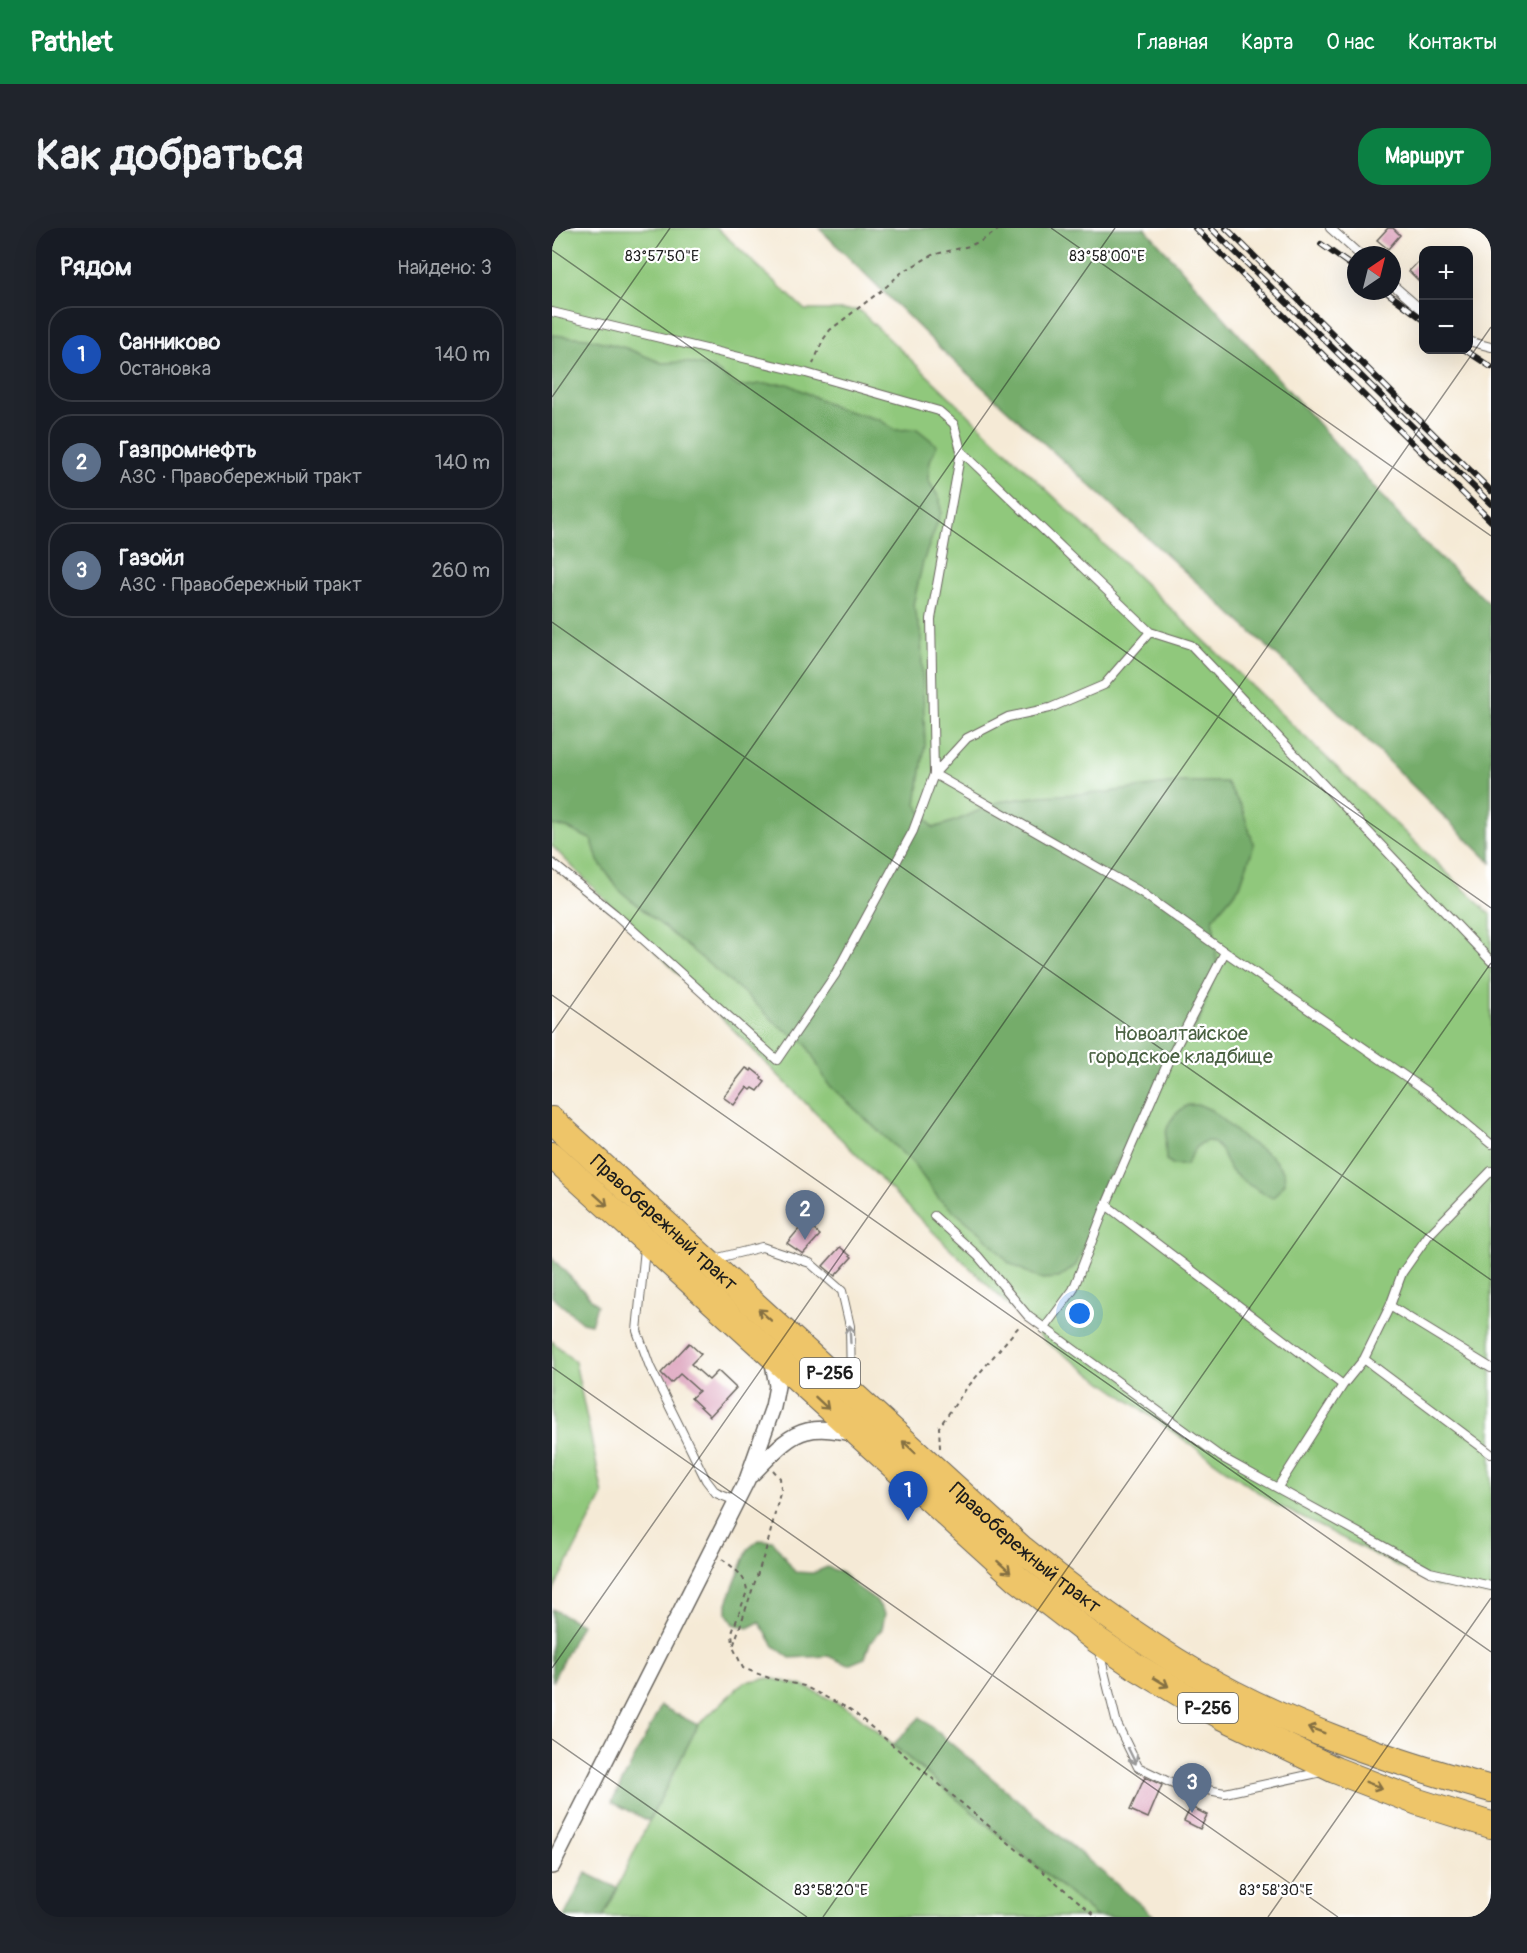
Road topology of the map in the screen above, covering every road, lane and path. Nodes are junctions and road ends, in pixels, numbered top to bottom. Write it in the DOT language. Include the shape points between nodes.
graph roads {
  1 [pos="1001,228"];
  2 [pos="1330,228"];
  3 [pos="1350,246"];
  4 [pos="1401,292"];
  5 [pos="1419,308"];
  6 [pos="552,312"];
  7 [pos="1473,342"];
  8 [pos="1491,347"];
  9 [pos="806,373"];
  10 [pos="961,451"];
  11 [pos="1150,632"];
  12 [pos="934,774"];
  13 [pos="552,863"];
  14 [pos="1225,952"];
  15 [pos="1491,961"];
  16 [pos="552,1120"];
  17 [pos="1491,1144"];
  18 [pos="552,1155"];
  19 [pos="1491,1171"];
  20 [pos="1106,1205"];
  21 [pos="934,1216"];
  22 [pos="645,1240"];
  23 [pos="706,1261"];
  24 [pos="1390,1306"];
  25 [pos="1028,1316"];
  26 [pos="1044,1329"];
  27 [pos="772,1357"];
  28 [pos="1365,1359"];
  29 [pos="1491,1368"];
  30 [pos="1343,1385"];
  31 [pos="851,1393"];
  32 [pos="856,1433"];
  33 [pos="940,1448"];
  34 [pos="1491,1454"];
  35 [pos="765,1461"];
  36 [pos="747,1480"];
  37 [pos="1278,1487"];
  38 [pos="896,1497"];
  39 [pos="735,1501"];
  40 [pos="908,1521"];
  41 [pos="707,1557"];
  42 [pos="1491,1586"];
  43 [pos="1097,1640"];
  44 [pos="733,1647"];
  45 [pos="1335,1770"];
  46 [pos="1491,1790"];
  47 [pos="1491,1825"];
  48 [pos="552,1866"];
  49 [pos="1097,1917"];
  1 -- 9 [label="path" via="969,246 932,255 901,273 830,330"];
  2 -- 3 [label="lane"];
  4 -- 5 [label="lane"];
  6 -- 9 [label="lane"];
  7 -- 8 [label="lane"];
  9 -- 10 [label="lane" via="939,411 954,424"];
  10 -- 11 [label="lane"];
  10 -- 12 [label="lane" via="932,619"];
  11 -- 12 [label="lane" via="1104,685 1050,708 1008,717 967,738"];
  11 -- 15 [label="lane" via="1191,645"];
  12 -- 13 [label="lane" via="913,831 835,975 777,1060 615,914"];
  12 -- 14 [label="lane" via="1141,892"];
  14 -- 17 [label="lane" via="1428,1092"];
  14 -- 20 [label="lane" via="1167,1064"];
  16 -- 23 [label="highway, Правобережный тракт / Р-256"];
  18 -- 22 [label="highway, Правобережный тракт / Р-256, one-way"];
  19 -- 24 [label="lane" via="1428,1236 1402,1273"];
  20 -- 26 [label="lane" via="1073,1290"];
  20 -- 30 [label="lane"];
  21 -- 25 [label="lane" via="978,1256"];
  22 -- 27 [label="highway, Правобережный тракт / Р-256"];
  22 -- 39 [label="lane" via="637,1331 650,1367 705,1480 716,1493"];
  31 -- 23 [label="highway, Правобережный тракт / Р-256, one-way"];
  31 -- 23 [label="lane, one-way" via="850,1326 842,1291 810,1263 762,1247"];
  24 -- 28 [label="lane"];
  24 -- 29 [label="lane"];
  25 -- 26 [label="lane"];
  25 -- 33 [label="path" via="939,1427"];
  26 -- 37 [label="lane" via="1221,1457"];
  27 -- 32 [label="highway, Правобережный тракт / Р-256, one-way"];
  27 -- 36 [label="street" via="777,1386 774,1407"];
  28 -- 30 [label="lane"];
  28 -- 34 [label="lane"];
  30 -- 37 [label="lane"];
  46 -- 31 [label="highway, Правобережный тракт / Р-256, one-way" via="1429,1772 1299,1724 1226,1689 1149,1645 1022,1549"];
  32 -- 35 [label="street" via="806,1431 789,1439"];
  32 -- 43 [label="highway, Правобережный тракт / Р-256, one-way" via="1018,1579"];
  35 -- 36 [label="street"];
  35 -- 44 [label="path" via="780,1478 781,1489 767,1546"];
  36 -- 39 [label="street"];
  37 -- 42 [label="lane" via="1430,1572"];
  38 -- 40 [label="path"];
  39 -- 41 [label="street"];
  41 -- 44 [label="path" via="724,1560 747,1584 732,1633"];
  41 -- 48 [label="street"];
  43 -- 45 [label="highway, Правобережный тракт / Р-256, one-way" via="1183,1695"];
  43 -- 45 [label="lane, one-way" via="1117,1724 1138,1767 1173,1784 1226,1793"];
  44 -- 49 [label="path" via="743,1668 804,1686 851,1710"];
  45 -- 47 [label="highway, Правобережный тракт / Р-256, one-way"];
}
